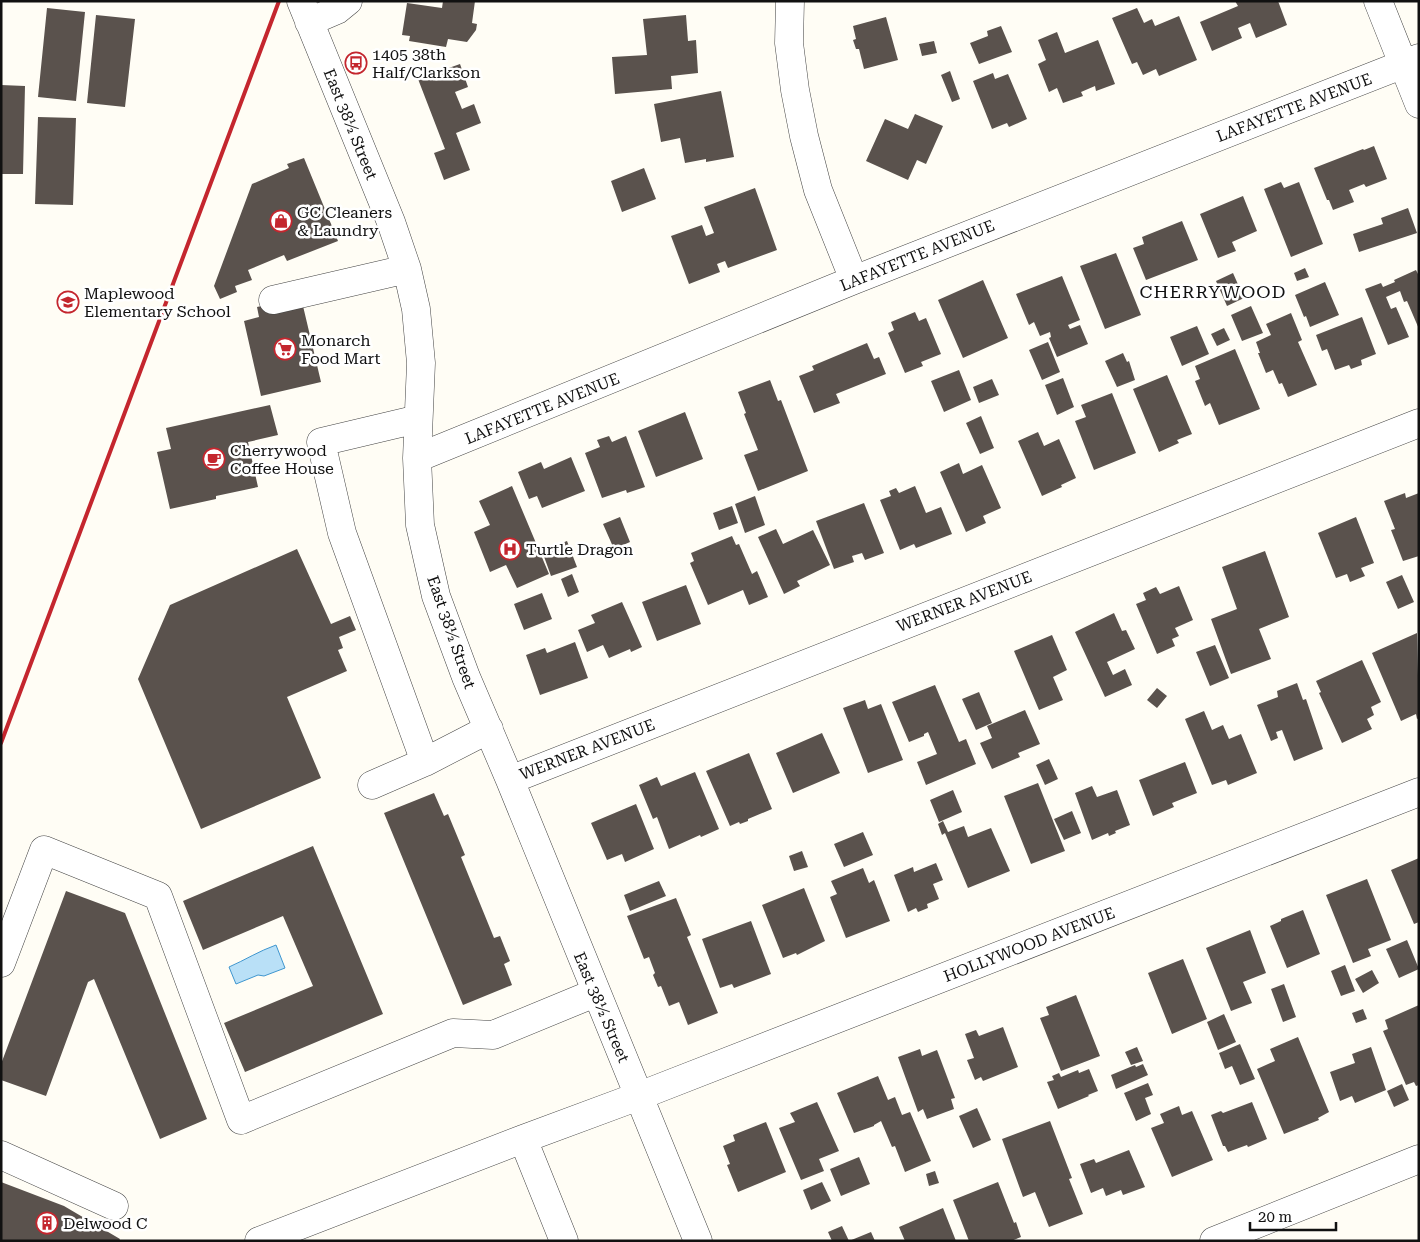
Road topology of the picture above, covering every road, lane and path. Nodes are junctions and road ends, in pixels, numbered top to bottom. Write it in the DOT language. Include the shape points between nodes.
graph roads {
  1 [pos="348,1"];
  2 [pos="790,1"];
  3 [pos="1378,1"];
  4 [pos="305,12"];
  5 [pos="1411,61"];
  6 [pos="1419,104"];
  7 [pos="407,268"];
  8 [pos="854,280"];
  9 [pos="273,300"];
  10 [pos="418,420"];
  11 [pos="1419,423"];
  12 [pos="417,458"];
  13 [pos="489,729"];
  14 [pos="425,762"];
  15 [pos="510,780"];
  16 [pos="372,785"];
  17 [pos="1419,792"];
  18 [pos="1,963"];
  19 [pos="596,992"];
  20 [pos="639,1096"];
  21 [pos="523,1138"];
  22 [pos="1,1155"];
  23 [pos="1419,1159"];
  24 [pos="114,1206"];
  25 [pos="259,1241"];
  26 [pos="564,1241"];
  27 [pos="698,1241"];
  28 [pos="1214,1241"];
  1 -- 4 [label="street" via="337,10"];
  2 -- 8 [label="street" via="789,43 804,136 818,190"];
  3 -- 5 [label="street"];
  4 -- 7 [label="street, East 38½ Street"];
  5 -- 6 [label="street"];
  5 -- 8 [label="street, LAFAYETTE AVENUE"];
  7 -- 9 [label="street"];
  7 -- 10 [label="street, East 38½ Street" via="416,309 421,363"];
  8 -- 12 [label="street, LAFAYETTE AVENUE"];
  10 -- 12 [label="street, East 38½ Street"];
  10 -- 14 [label="street" via="321,442 342,533"];
  11 -- 15 [label="street, WERNER AVENUE"];
  12 -- 13 [label="street, East 38½ Street" via="420,525 436,596"];
  13 -- 14 [label="street"];
  13 -- 15 [label="street, East 38½ Street"];
  14 -- 16 [label="street"];
  15 -- 19 [label="street, East 38½ Street"];
  17 -- 20 [label="street, HOLLYWOOD AVENUE"];
  18 -- 19 [label="street" via="44,850 158,896 241,1120 453,1033 493,1035"];
  19 -- 20 [label="street, East 38½ Street"];
  20 -- 21 [label="street, HOLLYWOOD AVENUE"];
  20 -- 27 [label="street, East 38½ Street"];
  21 -- 25 [label="street, HOLLYWOOD AVENUE"];
  21 -- 26 [label="street"];
  22 -- 24 [label="street"];
  23 -- 28 [label="street"];
}
